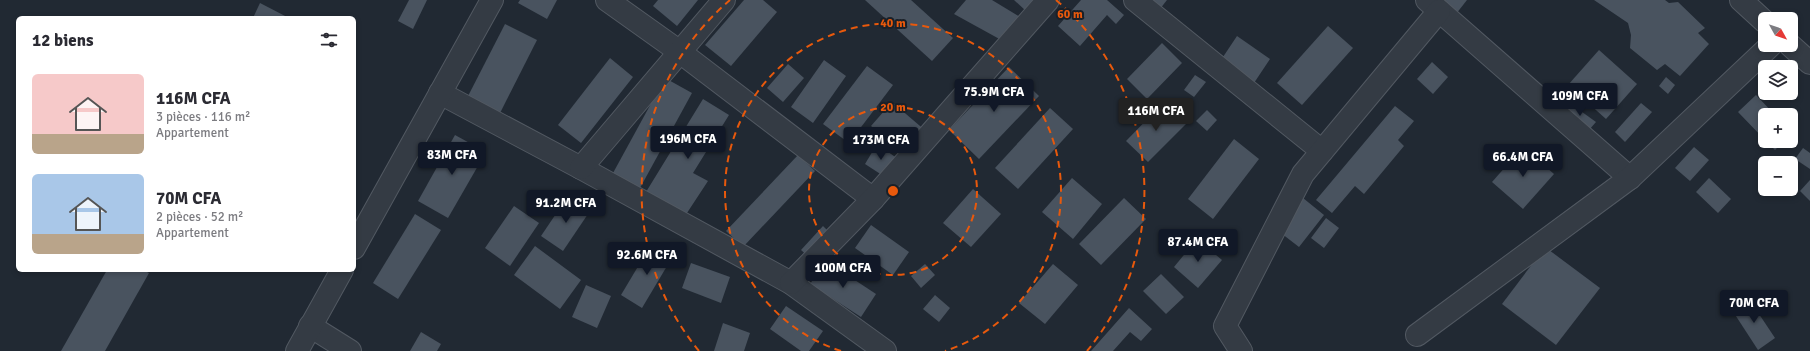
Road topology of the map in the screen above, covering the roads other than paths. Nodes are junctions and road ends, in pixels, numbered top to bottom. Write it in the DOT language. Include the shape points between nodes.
graph roads {
  1 [pos="492,0"];
  2 [pos="607,0"];
  3 [pos="724,0"];
  4 [pos="1048,0"];
  5 [pos="1135,0"];
  6 [pos="1741,0"];
  7 [pos="1433,6"];
  8 [pos="1758,16"];
  9 [pos="680,52"];
  10 [pos="1764,52"];
  11 [pos="1798,52"];
  12 [pos="1810,63"];
  13 [pos="440,93"];
  14 [pos="1322,151"];
  15 [pos="581,168"];
  16 [pos="1630,178"];
  17 [pos="873,199"];
  18 [pos="356,244"];
  19 [pos="341,272"];
  20 [pos="791,283"];
  21 [pos="310,326"];
  22 [pos="1417,336"];
  23 [pos="297,351"];
  24 [pos="350,351"];
  25 [pos="885,351"];
  26 [pos="1241,351"];
  1 -- 13 [label="street"];
  2 -- 9 [label="street"];
  3 -- 9 [label="street"];
  4 -- 17 [label="street"];
  5 -- 14 [label="street"];
  6 -- 8 [label="street"];
  7 -- 14 [label="street"];
  7 -- 16 [label="street"];
  9 -- 15 [label="street"];
  9 -- 17 [label="street"];
  10 -- 16 [label="street"];
  11 -- 12 [label="street"];
  13 -- 15 [label="street"];
  13 -- 18 [label="street"];
  14 -- 26 [label="street" via="1303,174 1225,326"];
  15 -- 20 [label="street"];
  16 -- 22 [label="street"];
  17 -- 20 [label="street"];
  19 -- 21 [label="street"];
  20 -- 25 [label="street"];
  21 -- 23 [label="street"];
  21 -- 24 [label="street"];
}
